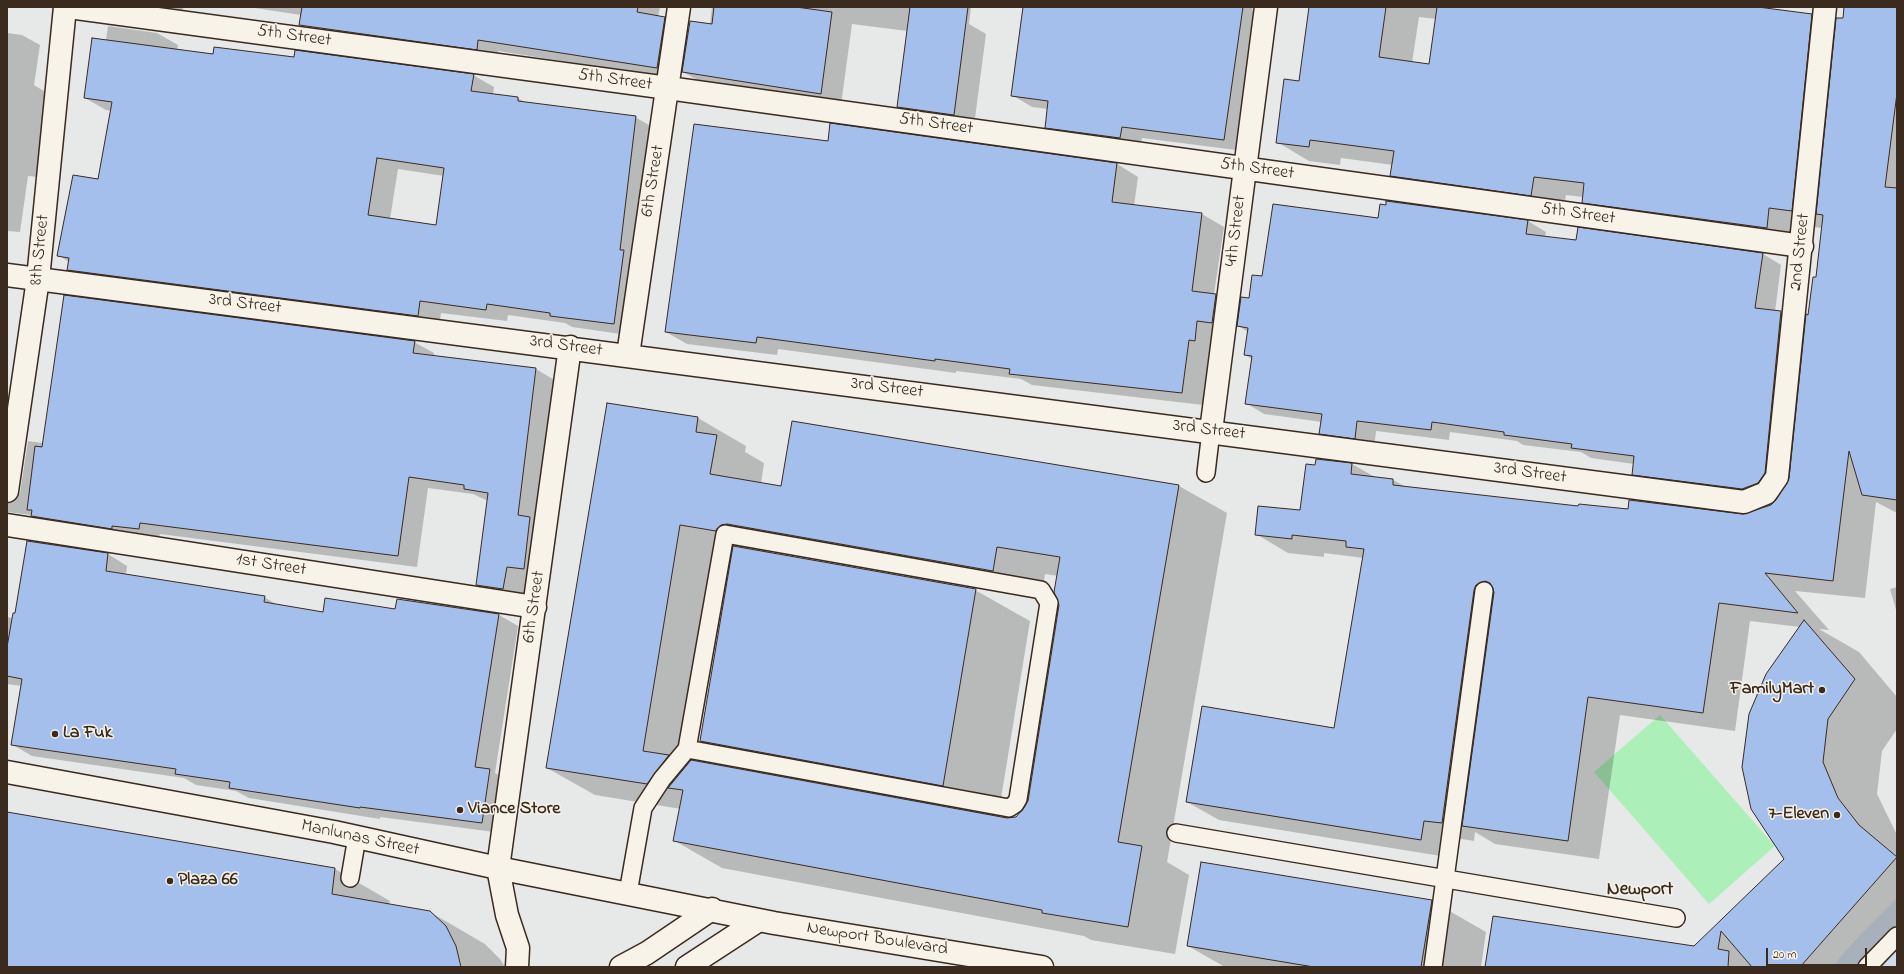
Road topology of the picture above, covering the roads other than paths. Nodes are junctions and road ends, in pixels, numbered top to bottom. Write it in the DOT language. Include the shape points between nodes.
graph roads {
  1 [pos="65,7"];
  2 [pos="69,7"];
  3 [pos="679,7"];
  4 [pos="1266,7"];
  5 [pos="1826,7"];
  6 [pos="668,88"];
  7 [pos="1246,168"];
  8 [pos="1802,246"];
  9 [pos="7,275"];
  10 [pos="38,279"];
  11 [pos="570,347"];
  12 [pos="628,355"];
  13 [pos="1211,431"];
  14 [pos="1206,473"];
  15 [pos="7,491"];
  16 [pos="1766,493"];
  17 [pos="7,525"];
  18 [pos="1484,591"];
  19 [pos="535,607"];
  20 [pos="687,749"];
  21 [pos="7,772"];
  22 [pos="1176,833"];
  23 [pos="357,837"];
  24 [pos="498,868"];
  25 [pos="350,878"];
  26 [pos="1444,880"];
  27 [pos="628,893"];
  28 [pos="712,909"];
  29 [pos="1676,918"];
  30 [pos="759,920"];
  31 [pos="1897,936"];
  32 [pos="517,967"];
  33 [pos="621,967"];
  34 [pos="687,967"];
  35 [pos="1042,967"];
  36 [pos="1433,967"];
  37 [pos="1868,967"];
  1 -- 10 [label="street, 8th Street"];
  2 -- 6 [label="street, 5th Street"];
  3 -- 6 [label="street, 6th Street"];
  4 -- 7 [label="street, 4th Street"];
  5 -- 8 [label="street, 2nd Street"];
  6 -- 7 [label="street, 5th Street"];
  6 -- 12 [label="street, 6th Street"];
  7 -- 8 [label="street, 5th Street"];
  7 -- 13 [label="street, 4th Street"];
  8 -- 16 [label="street, 2nd Street" via="1777,477"];
  9 -- 10 [label="street, 3rd Street"];
  10 -- 11 [label="street, 3rd Street"];
  10 -- 15 [label="street, 8th Street"];
  11 -- 12 [label="street, 3rd Street"];
  11 -- 19 [label="street, 6th Street"];
  12 -- 13 [label="street, 3rd Street"];
  13 -- 14 [label="lane"];
  13 -- 16 [label="street, 3rd Street" via="1744,502"];
  17 -- 19 [label="street, 1st Street"];
  18 -- 26 [label="lane"];
  19 -- 24 [label="street, 6th Street"];
  20 -- 20 [label="lane" via="725,534 1041,590 1049,603 1018,799 1009,808"];
  20 -- 27 [label="lane" via="662,779 643,808"];
  21 -- 23 [label="street, Manlunas Street"];
  22 -- 26 [label="lane"];
  23 -- 24 [label="street, Manlunas Street"];
  23 -- 25 [label="lane"];
  24 -- 27 [label="street, Manlunas Street"];
  24 -- 32 [label="street, 6th Street" via="507,915 518,948"];
  26 -- 29 [label="lane"];
  26 -- 36 [label="lane"];
  27 -- 28 [label="street, Manlunas Street"];
  28 -- 30 [label="street, Newport Boulevard"];
  28 -- 33 [label="street" via="647,953"];
  30 -- 34 [label="street"];
  30 -- 35 [label="street, Newport Boulevard"];
  31 -- 37 [label="lane"];
}
